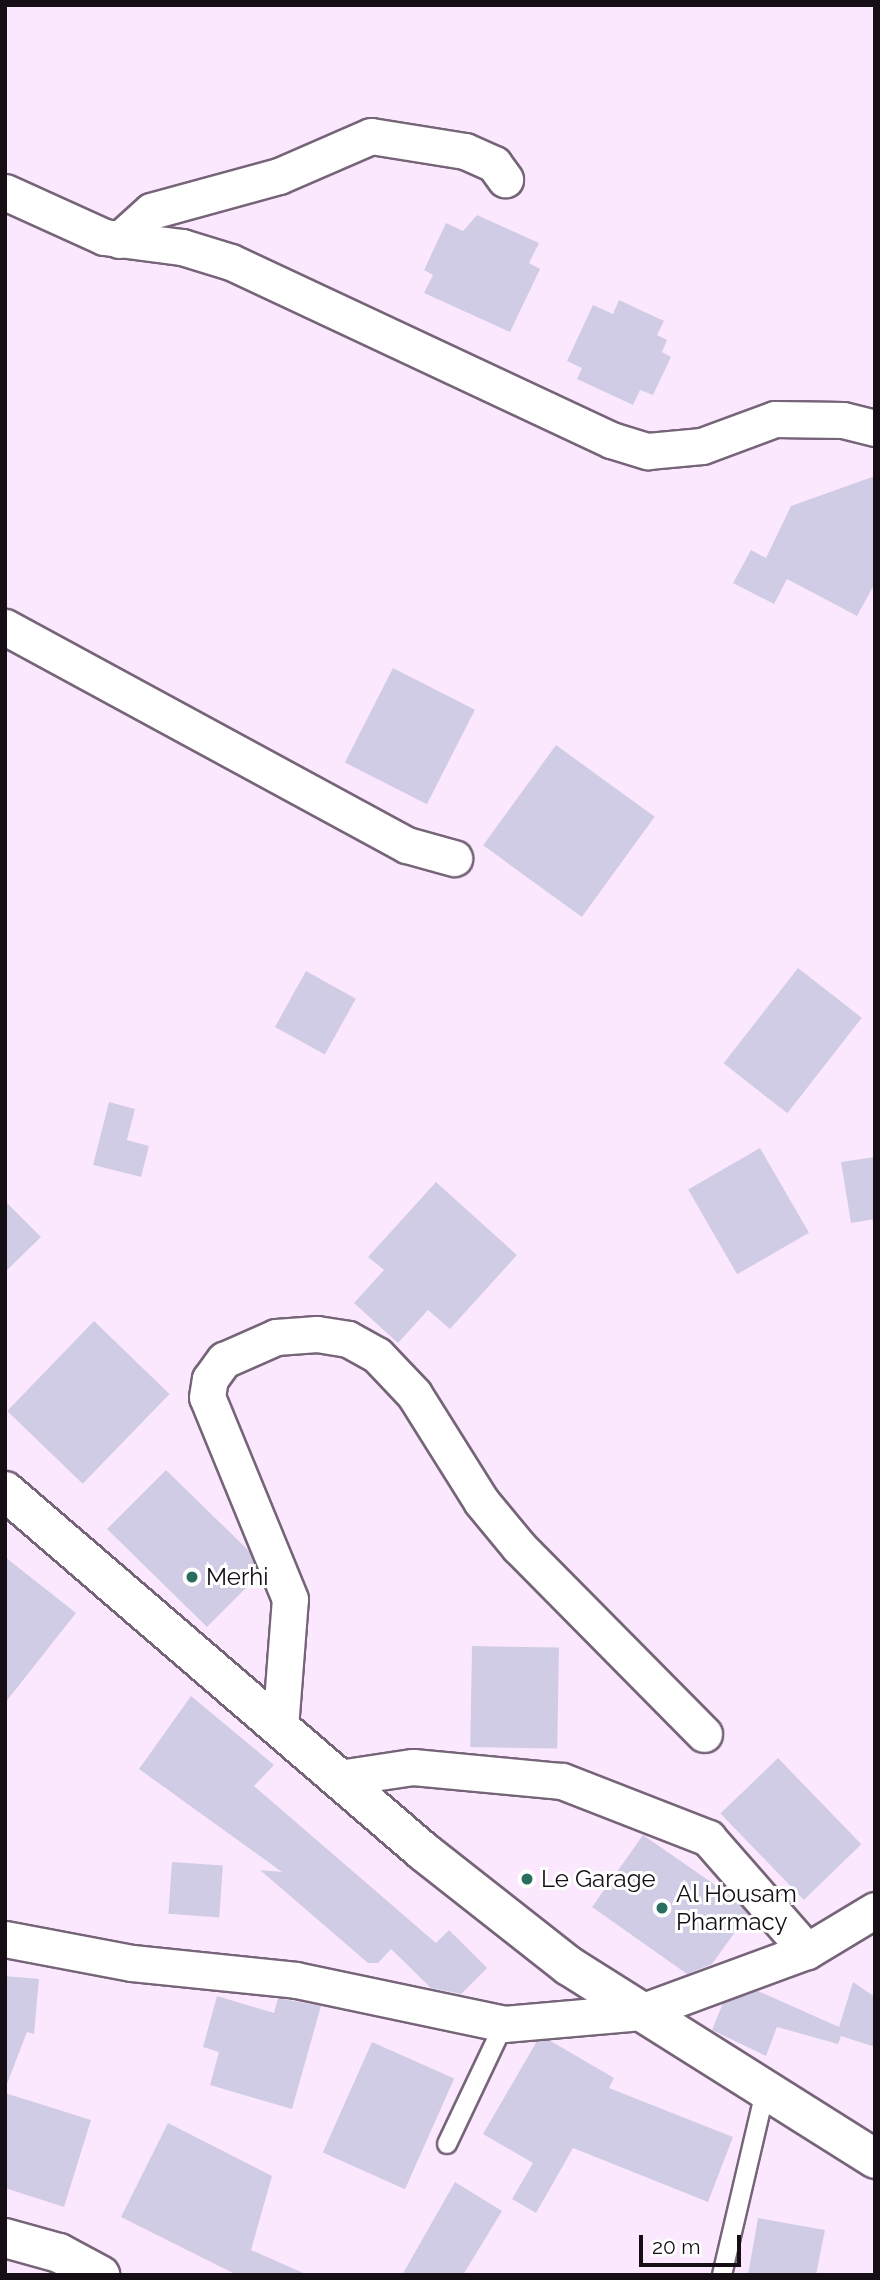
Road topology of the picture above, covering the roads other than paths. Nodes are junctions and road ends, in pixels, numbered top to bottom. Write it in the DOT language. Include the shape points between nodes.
graph roads {
  1 [pos="505,179"];
  2 [pos="5,192"];
  3 [pos="119,240"];
  4 [pos="875,428"];
  5 [pos="5,627"];
  6 [pos="454,858"];
  7 [pos="5,1491"];
  8 [pos="280,1728"];
  9 [pos="704,1734"];
  10 [pos="339,1778"];
  11 [pos="875,1910"];
  12 [pos="5,1939"];
  13 [pos="807,1951"];
  14 [pos="641,2012"];
  15 [pos="504,2024"];
  16 [pos="766,2088"];
  17 [pos="447,2144"];
  18 [pos="875,2160"];
  19 [pos="5,2238"];
  20 [pos="100,2275"];
  21 [pos="722,2275"];
  1 -- 3 [label="street" via="494,164 465,151 370,136 279,176 151,211"];
  2 -- 3 [label="street"];
  3 -- 4 [label="street" via="182,247 230,262 611,440 648,452 702,446 775,419 843,420"];
  5 -- 6 [label="street" via="407,845"];
  7 -- 8 [label="main road"];
  8 -- 9 [label="street" via="290,1599 207,1397 211,1379 224,1360 276,1337 317,1334 348,1339 377,1355 414,1394 481,1502 519,1547"];
  8 -- 10 [label="main road"];
  10 -- 13 [label="street" via="413,1767 562,1781 708,1838"];
  10 -- 14 [label="main road" via="569,1966"];
  11 -- 13 [label="street"];
  12 -- 15 [label="street" via="132,1963 296,1980"];
  13 -- 14 [label="street"];
  14 -- 15 [label="street"];
  14 -- 16 [label="main road"];
  15 -- 17 [label="lane"];
  16 -- 18 [label="main road"];
  16 -- 21 [label="lane"];
  19 -- 20 [label="main road" via="59,2253"];
}
